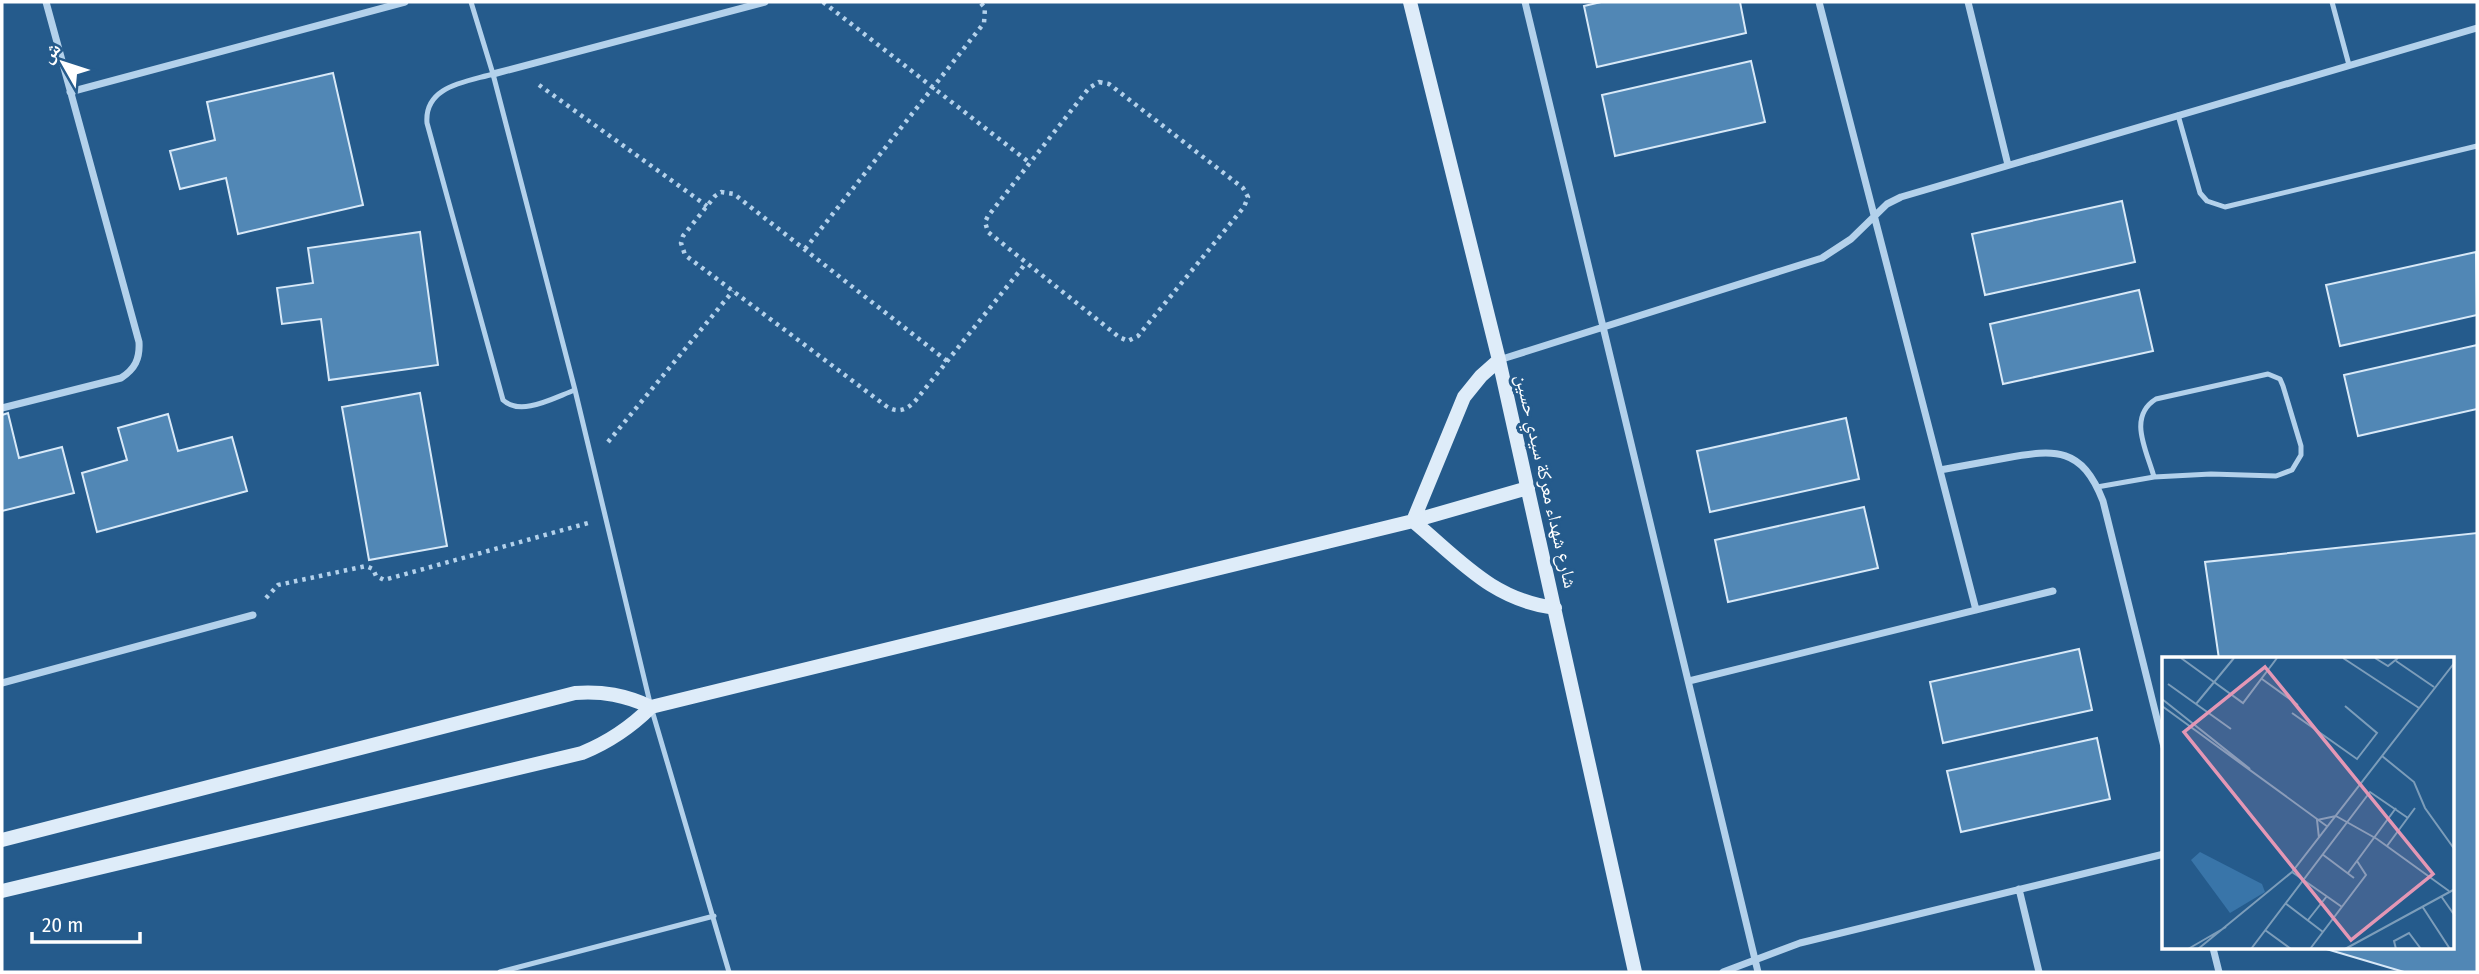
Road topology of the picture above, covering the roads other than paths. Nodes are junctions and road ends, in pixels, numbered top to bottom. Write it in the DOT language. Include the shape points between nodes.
graph roads {
  1 [pos="46,2"];
  2 [pos="405,2"];
  3 [pos="471,2"];
  4 [pos="765,2"];
  5 [pos="1410,2"];
  6 [pos="1525,2"];
  7 [pos="1819,2"];
  8 [pos="1968,2"];
  9 [pos="2332,2"];
  10 [pos="2477,29"];
  11 [pos="2348,65"];
  12 [pos="493,74"];
  13 [pos="70,92"];
  14 [pos="2178,115"];
  15 [pos="2477,146"];
  16 [pos="2008,165"];
  17 [pos="1874,214"];
  18 [pos="1604,327"];
  19 [pos="1499,360"];
  20 [pos="575,390"];
  21 [pos="2,408"];
  22 [pos="1940,470"];
  23 [pos="2154,477"];
  24 [pos="2097,487"];
  25 [pos="1528,488"];
  26 [pos="1413,521"];
  27 [pos="2053,591"];
  28 [pos="1556,608"];
  29 [pos="1976,610"];
  30 [pos="253,615"];
  31 [pos="1689,681"];
  32 [pos="2,683"];
  33 [pos="650,707"];
  34 [pos="2162,739"];
  35 [pos="2,840"];
  36 [pos="2162,854"];
  37 [pos="2019,889"];
  38 [pos="2,891"];
  39 [pos="714,916"];
  40 [pos="2214,950"];
  41 [pos="1755,959"];
  42 [pos="500,972"];
  43 [pos="729,972"];
  44 [pos="1635,972"];
  45 [pos="1723,972"];
  46 [pos="1758,972"];
  47 [pos="2039,972"];
  48 [pos="2219,972"];
  1 -- 13 [label="street"];
  2 -- 13 [label="street"];
  3 -- 12 [label="lane"];
  4 -- 12 [label="street"];
  5 -- 19 [label="main road, شارع شهداء معركة سيدي حسين"];
  6 -- 18 [label="street"];
  7 -- 17 [label="street"];
  8 -- 16 [label="street"];
  9 -- 11 [label="lane"];
  10 -- 11 [label="street"];
  11 -- 14 [label="street"];
  12 -- 20 [label="lane"];
  12 -- 20 [label="lane" via="442,90 429,104 427,122 503,400 521,408"];
  13 -- 21 [label="street" via="139,353 130,372 121,378"];
  14 -- 15 [label="lane" via="2200,193 2207,201 2225,207"];
  14 -- 16 [label="street"];
  16 -- 17 [label="street" via="1901,197"];
  17 -- 18 [label="street" via="1851,239 1822,258"];
  17 -- 22 [label="street"];
  18 -- 19 [label="street"];
  18 -- 31 [label="street"];
  19 -- 25 [label="main road, شارع شهداء معركة سيدي حسين"];
  19 -- 26 [label="main road" via="1464,397"];
  20 -- 33 [label="lane"];
  22 -- 24 [label="street" via="2055,453 2077,462"];
  22 -- 29 [label="street"];
  23 -- 23 [label="lane" via="2276,476 2291,470 2301,446 2280,379 2262,375 2149,404 2140,428"];
  23 -- 24 [label="lane"];
  24 -- 34 [label="street"];
  25 -- 26 [label="main road"];
  25 -- 28 [label="main road, شارع شهداء معركة سيدي حسين"];
  26 -- 28 [label="main road" via="1490,586 1514,599"];
  26 -- 33 [label="main road"];
  27 -- 29 [label="street"];
  28 -- 44 [label="main road, شارع شهداء معركة سيدي حسين"];
  29 -- 31 [label="street"];
  30 -- 32 [label="street"];
  31 -- 41 [label="street"];
  33 -- 35 [label="main road" via="613,693 575,693"];
  33 -- 38 [label="main road" via="622,733 582,753"];
  33 -- 39 [label="lane"];
  36 -- 37 [label="street"];
  37 -- 41 [label="street" via="1800,943"];
  37 -- 47 [label="street"];
  39 -- 42 [label="lane"];
  39 -- 43 [label="lane"];
  40 -- 48 [label="street"];
  41 -- 45 [label="street"];
  41 -- 46 [label="street"];
}
